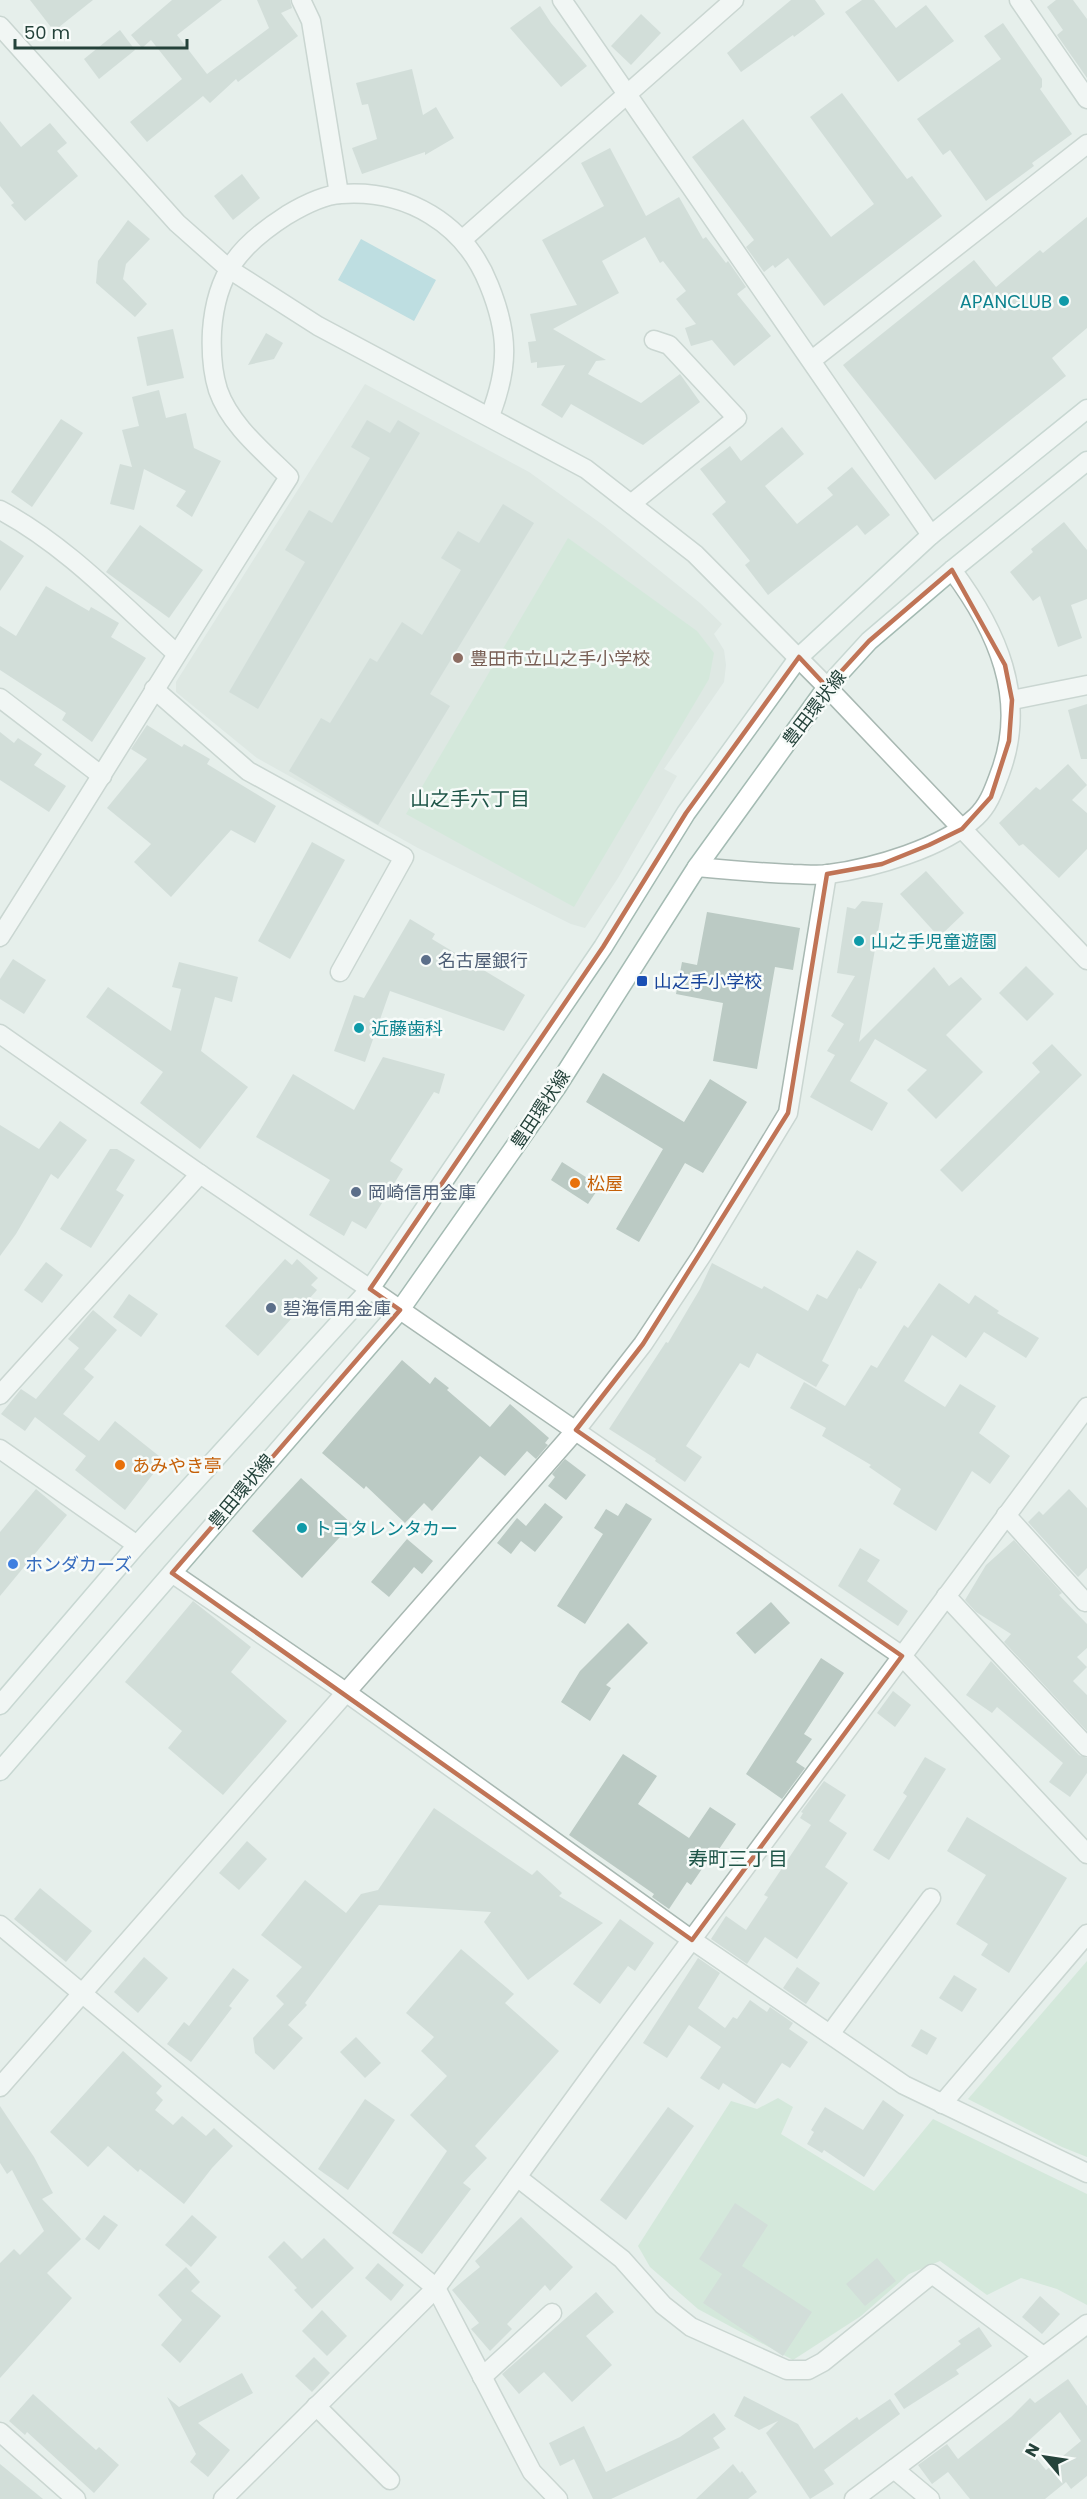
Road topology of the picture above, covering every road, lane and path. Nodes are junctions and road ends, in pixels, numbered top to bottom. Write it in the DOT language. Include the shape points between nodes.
graph roads {
  1 [pos="301,0"];
  2 [pos="562,0"];
  3 [pos="734,0"];
  4 [pos="1019,0"];
  5 [pos="0,26"];
  6 [pos="627,95"];
  7 [pos="1087,99"];
  8 [pos="1087,144"];
  9 [pos="339,194"];
  10 [pos="463,239"];
  11 [pos="230,269"];
  12 [pos="654,340"];
  13 [pos="812,360"];
  14 [pos="1087,409"];
  15 [pos="490,416"];
  16 [pos="1087,462"];
  17 [pos="631,504"];
  18 [pos="0,510"];
  19 [pos="931,535"];
  20 [pos="952,570"];
  21 [pos="176,653"];
  22 [pos="799,657"];
  23 [pos="1087,685"];
  24 [pos="827,687"];
  25 [pos="154,689"];
  26 [pos="0,698"];
  27 [pos="1012,700"];
  28 [pos="102,776"];
  29 [pos="962,829"];
  30 [pos="697,867"];
  31 [pos="827,874"];
  32 [pos="0,937"];
  33 [pos="1087,960"];
  34 [pos="340,972"];
  35 [pos="0,1034"];
  36 [pos="200,1174"];
  37 [pos="370,1289"];
  38 [pos="400,1310"];
  39 [pos="0,1395"];
  40 [pos="1087,1407"];
  41 [pos="576,1430"];
  42 [pos="0,1449"];
  43 [pos="1006,1515"];
  44 [pos="137,1545"];
  45 [pos="172,1573"];
  46 [pos="946,1596"];
  47 [pos="1085,1602"];
  48 [pos="902,1656"];
  49 [pos="347,1693"];
  50 [pos="0,1705"];
  51 [pos="1087,1748"];
  52 [pos="0,1771"];
  53 [pos="1087,1854"];
  54 [pos="931,1898"];
  55 [pos="0,1925"];
  56 [pos="1087,1934"];
  57 [pos="692,1940"];
  58 [pos="81,1994"];
  59 [pos="830,2034"];
  60 [pos="0,2087"];
  61 [pos="942,2104"];
  62 [pos="1087,2173"];
  63 [pos="517,2177"];
  64 [pos="436,2288"];
  65 [pos="552,2313"];
  66 [pos="1087,2324"];
  67 [pos="1043,2355"];
  68 [pos="482,2377"];
  69 [pos="316,2406"];
  70 [pos="0,2432"];
  71 [pos="894,2469"];
  72 [pos="390,2480"];
  73 [pos="76,2499"];
  74 [pos="223,2499"];
  75 [pos="558,2499"];
  76 [pos="854,2499"];
  77 [pos="930,2499"];
  1 -- 9 [label="street" via="311,21"];
  2 -- 6 [label="street"];
  3 -- 6 [label="street"];
  4 -- 7 [label="street"];
  5 -- 11 [label="street" via="177,223"];
  6 -- 10 [label="street"];
  6 -- 13 [label="street"];
  8 -- 13 [label="street"];
  9 -- 10 [label="street" via="378,196 410,205 440,220"];
  9 -- 11 [label="street" via="295,210 259,233 243,248"];
  10 -- 15 [label="street" via="486,278 503,325 505,366"];
  11 -- 15 [label="street" via="318,326"];
  11 -- 21 [label="street" via="218,294 213,320 213,368 218,391 252,440 289,477"];
  12 -- 17 [label="street" via="669,345 737,418"];
  13 -- 19 [label="street"];
  14 -- 19 [label="street"];
  15 -- 17 [label="street" via="586,469"];
  16 -- 20 [label="street, 豊田環状線"];
  17 -- 22 [label="street" via="711,569"];
  18 -- 21 [label="street" via="55,546"];
  19 -- 22 [label="street"];
  20 -- 24 [label="street, 豊田環状線" via="869,641"];
  20 -- 27 [label="street" via="982,617 1005,665"];
  21 -- 25 [label="street"];
  22 -- 24 [label="street"];
  22 -- 37 [label="street" via="686,813 603,947"];
  23 -- 27 [label="street"];
  24 -- 29 [label="street"];
  24 -- 30 [label="street, 豊田環状線"];
  25 -- 28 [label="street"];
  25 -- 34 [label="street" via="248,771 404,857"];
  26 -- 28 [label="street"];
  27 -- 29 [label="street" via="1003,767 991,797 978,816"];
  28 -- 32 [label="street"];
  29 -- 31 [label="street" via="882,864"];
  29 -- 33 [label="street"];
  30 -- 31 [label="street"];
  30 -- 38 [label="street, 豊田環状線" via="556,1088"];
  31 -- 41 [label="street" via="788,1113 650,1334"];
  35 -- 36 [label="street"];
  36 -- 37 [label="street"];
  36 -- 39 [label="street"];
  37 -- 38 [label="street"];
  37 -- 44 [label="street"];
  38 -- 41 [label="street"];
  38 -- 45 [label="street, 豊田環状線"];
  40 -- 43 [label="street"];
  41 -- 48 [label="street"];
  41 -- 49 [label="street"];
  42 -- 44 [label="street"];
  43 -- 46 [label="street"];
  43 -- 47 [label="street"];
  44 -- 50 [label="street"];
  45 -- 49 [label="street"];
  45 -- 52 [label="street, 豊田環状線"];
  46 -- 48 [label="street"];
  46 -- 51 [label="street"];
  48 -- 53 [label="street"];
  48 -- 57 [label="street"];
  49 -- 57 [label="street"];
  49 -- 58 [label="street"];
  54 -- 59 [label="street"];
  55 -- 58 [label="street"];
  56 -- 61 [label="street"];
  57 -- 59 [label="street"];
  57 -- 63 [label="street"];
  58 -- 60 [label="street"];
  58 -- 64 [label="street"];
  59 -- 61 [label="street" via="904,2085"];
  61 -- 62 [label="street"];
  63 -- 64 [label="street"];
  63 -- 67 [label="street" via="622,2259 663,2305 691,2327 787,2370 808,2370 823,2362 932,2274"];
  64 -- 68 [label="street"];
  64 -- 69 [label="street"];
  65 -- 68 [label="street"];
  66 -- 67 [label="street"];
  67 -- 71 [label="street"];
  68 -- 75 [label="street" via="531,2472"];
  69 -- 72 [label="street"];
  69 -- 74 [label="street"];
  70 -- 73 [label="street"];
  71 -- 76 [label="street"];
  71 -- 77 [label="street"];
}
